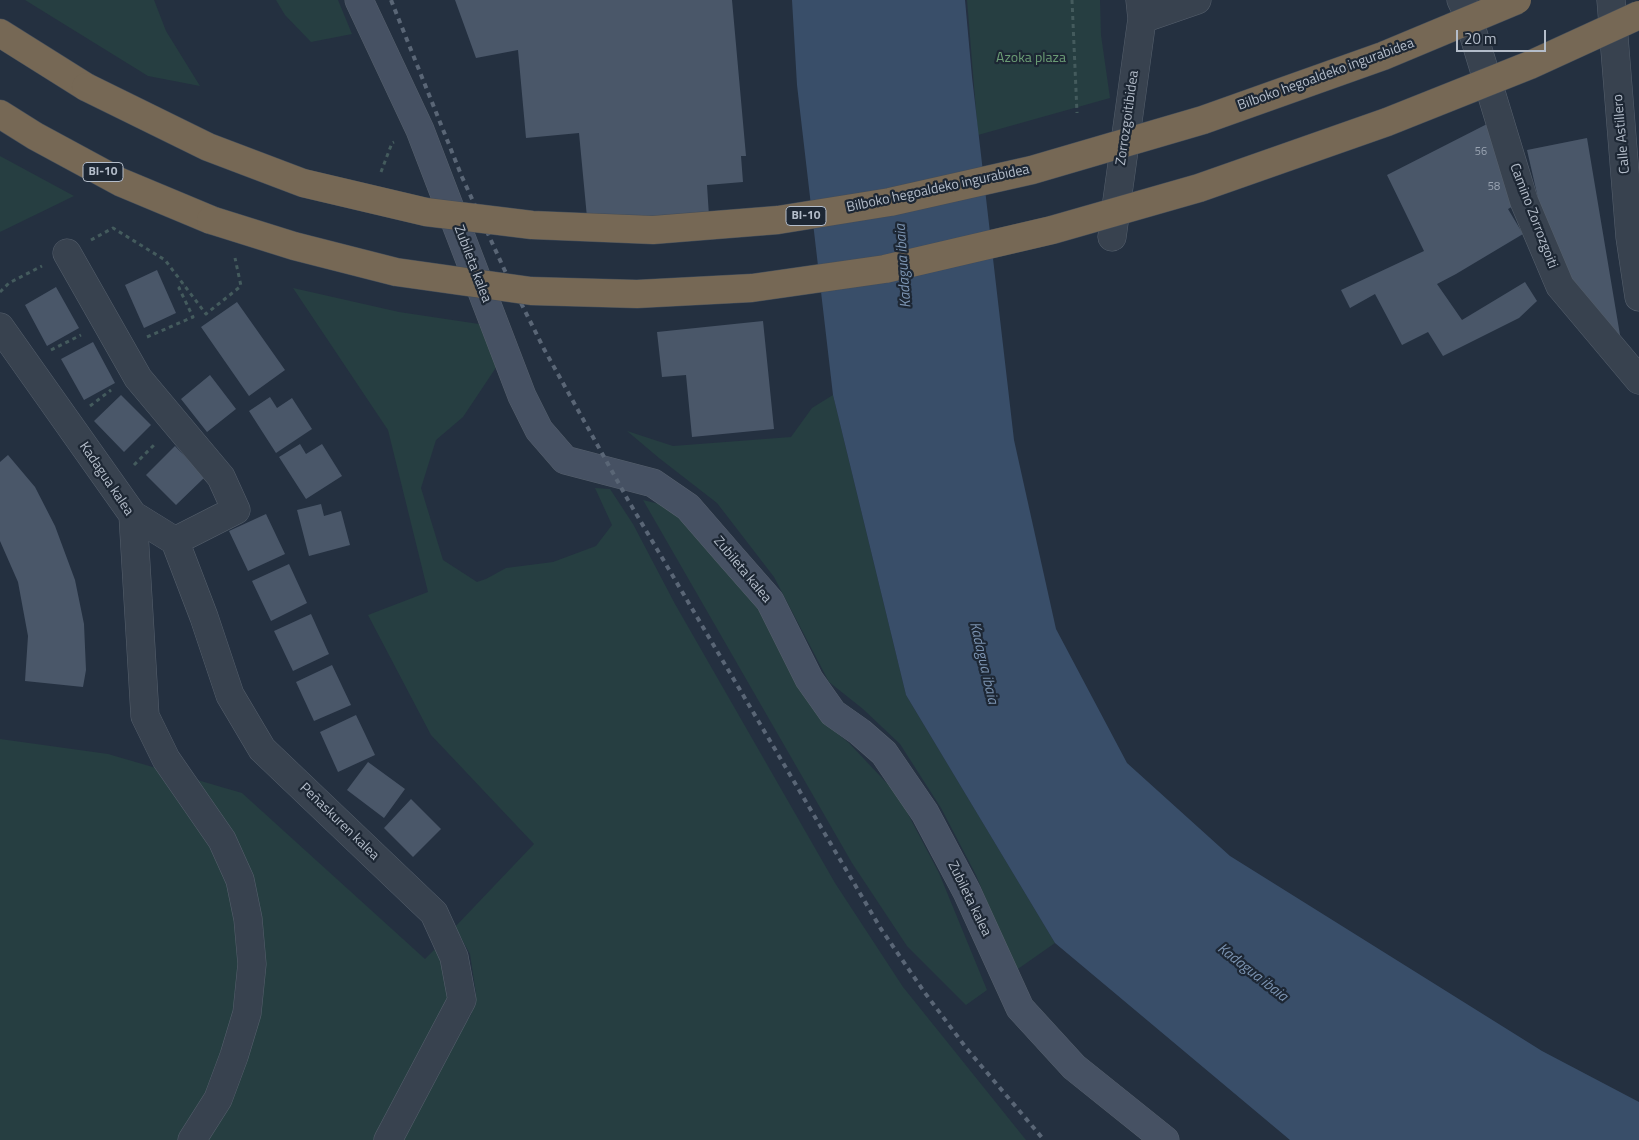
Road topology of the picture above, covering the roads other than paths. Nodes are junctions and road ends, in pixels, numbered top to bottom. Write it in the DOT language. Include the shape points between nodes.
graph roads {
  1 [pos="359,0"];
  2 [pos="1197,0"];
  3 [pos="1461,0"];
  4 [pos="1517,0"];
  5 [pos="1611,0"];
  6 [pos="1141,9"];
  7 [pos="1639,15"];
  8 [pos="0,33"];
  9 [pos="0,114"];
  10 [pos="1112,237"];
  11 [pos="66,253"];
  12 [pos="1639,297"];
  13 [pos="0,327"];
  14 [pos="1639,380"];
  15 [pos="133,515"];
  16 [pos="175,540"];
  17 [pos="192,1140"];
  18 [pos="388,1140"];
  19 [pos="1165,1140"];
  1 -- 19 [label="street, Zubileta kalea" via="420,130 522,396 539,430 565,460 653,483 688,507 770,601 809,679 833,713 884,753 925,813 967,892 1020,1008 1074,1067"];
  2 -- 6 [label="street"];
  3 -- 14 [label="street, Camino Zorrozgoiti" via="1524,201 1560,286"];
  4 -- 8 [label="highway, Bilboko hegoaldeko ingurabidea / BI-10, bridge" via="1383,56 1203,120 1032,170 890,202 778,220 653,230 532,224 426,212 303,183 208,147 86,87"];
  5 -- 12 [label="street, Calle Astillero" via="1630,237"];
  6 -- 10 [label="street, Zorrozgoitibidea"];
  7 -- 9 [label="highway, BI-10, bridge" via="1530,65 1387,122 1199,188 1052,230 885,269 752,288 637,294 531,291 396,272 294,246 211,220 120,182"];
  11 -- 16 [label="street" via="138,378 221,477 236,510"];
  13 -- 15 [label="street, Kadagua kalea"];
  15 -- 16 [label="street"];
  15 -- 17 [label="street, Kadagua kalea" via="145,716 166,759 222,840 240,880 248,919 252,964 247,1013 218,1099"];
  16 -- 18 [label="street, Peñaskuren kalea" via="230,695 262,749 434,913 454,957 462,1000"];
}
